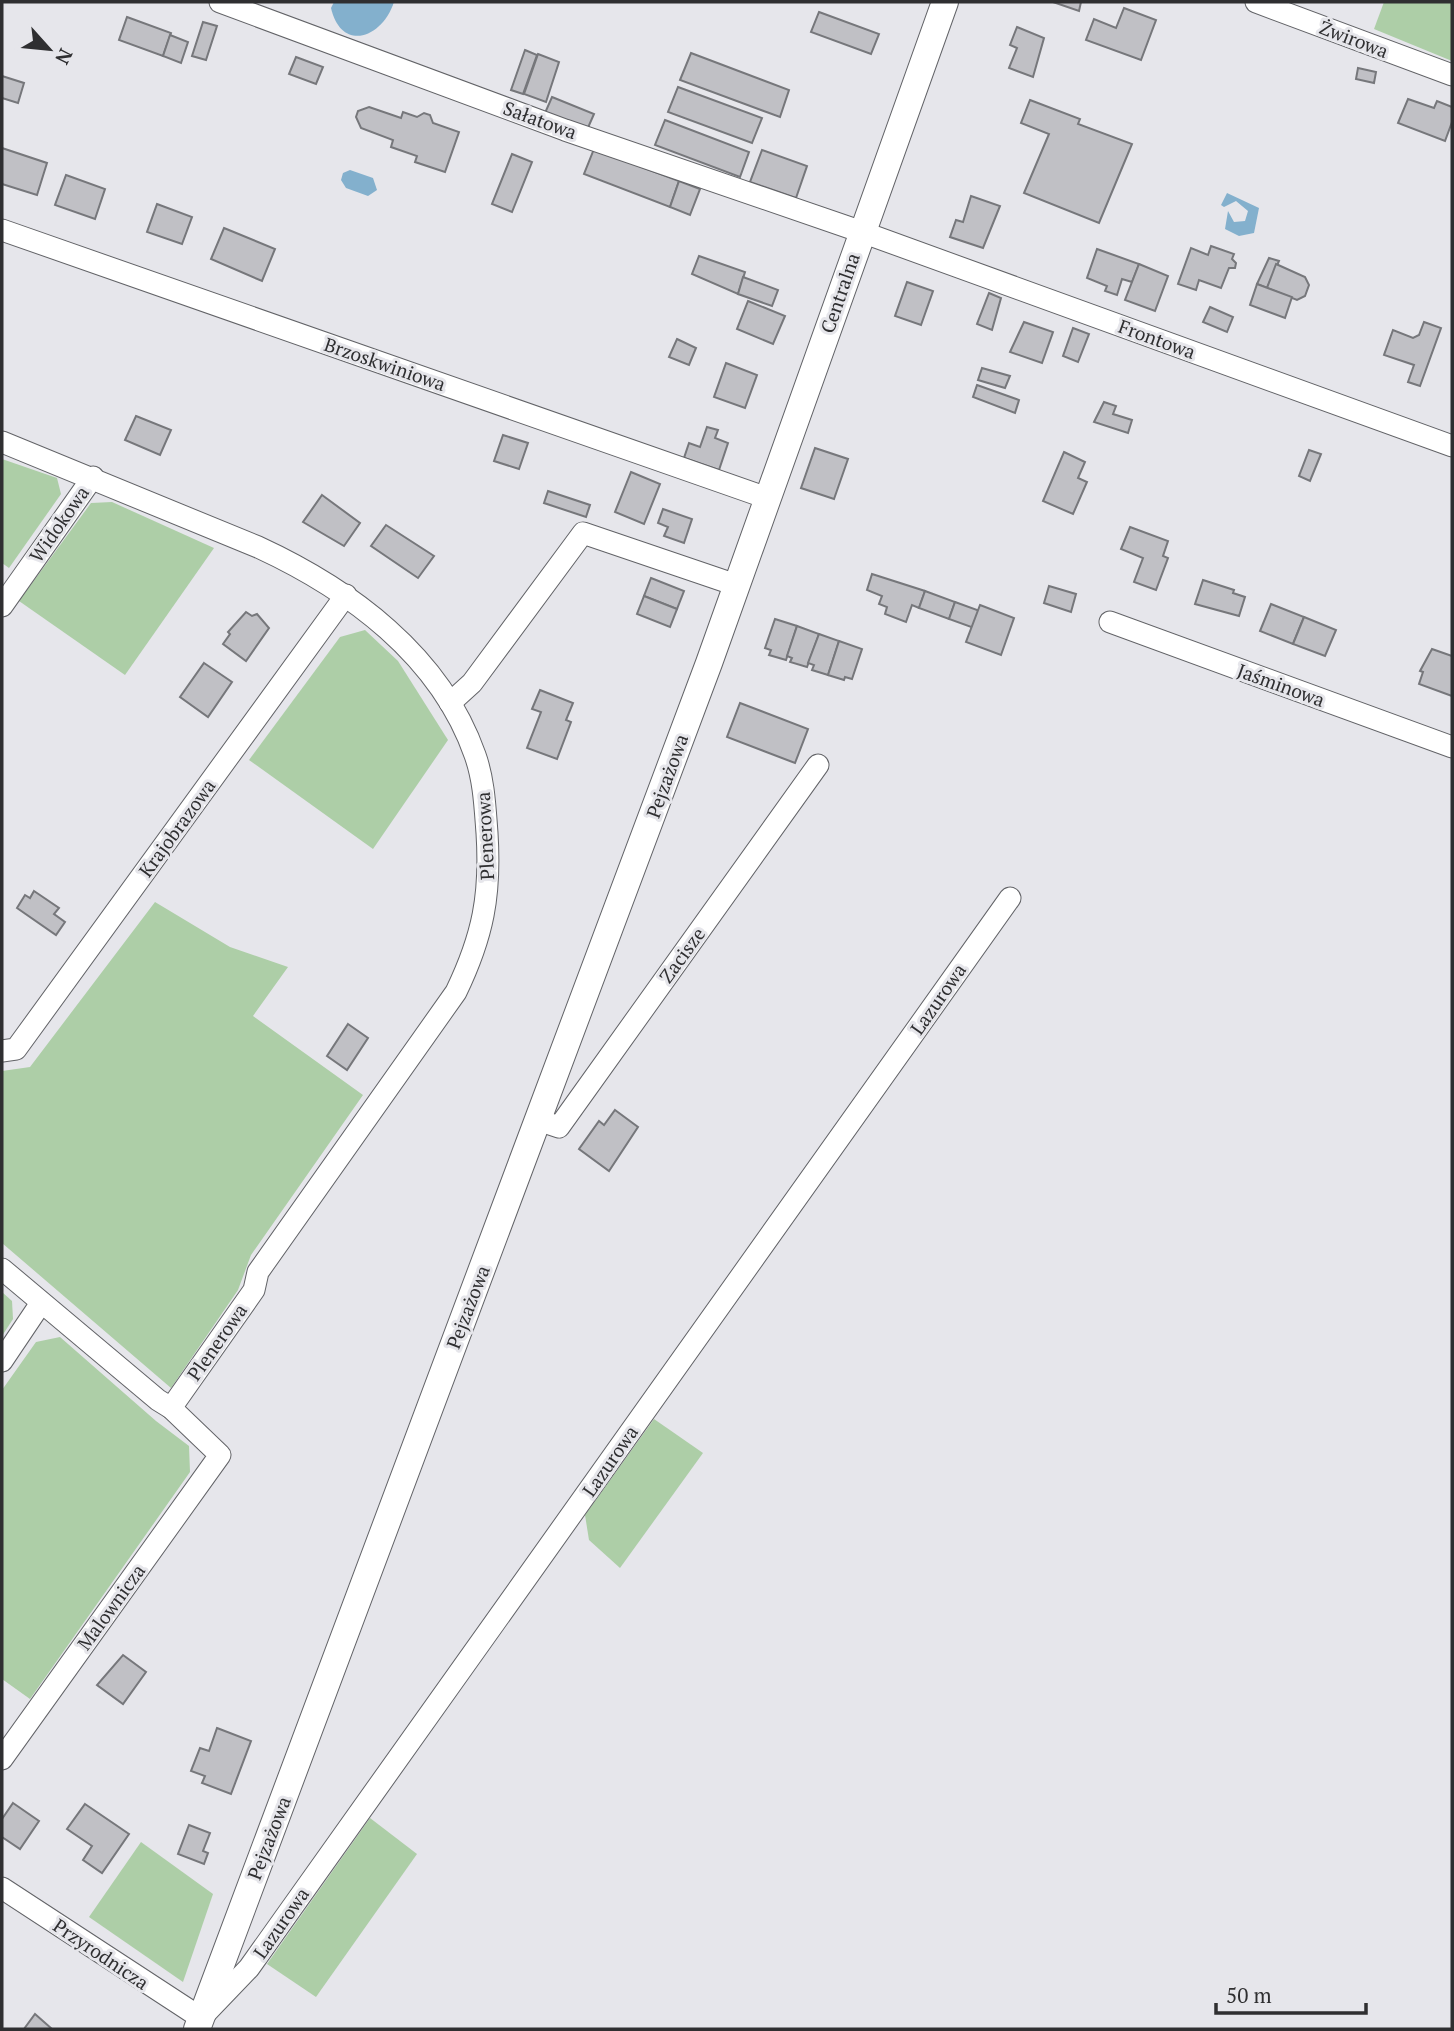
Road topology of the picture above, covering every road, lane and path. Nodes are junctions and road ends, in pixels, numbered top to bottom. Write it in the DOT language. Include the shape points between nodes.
graph roads {
  1 [pos="220,2"];
  2 [pos="945,2"];
  3 [pos="1256,2"];
  4 [pos="1452,75"];
  5 [pos="2,230"];
  6 [pos="862,232"];
  7 [pos="2,442"];
  8 [pos="1452,446"];
  9 [pos="93,477"];
  10 [pos="767,498"];
  11 [pos="736,584"];
  12 [pos="346,595"];
  13 [pos="2,606"];
  14 [pos="1110,622"];
  15 [pos="450,703"];
  16 [pos="1452,747"];
  17 [pos="818,765"];
  18 [pos="1010,898"];
  19 [pos="2,1051"];
  20 [pos="538,1120"];
  21 [pos="2,1269"];
  22 [pos="41,1303"];
  23 [pos="2,1361"];
  24 [pos="171,1408"];
  25 [pos="2,1759"];
  26 [pos="2,1888"];
  27 [pos="199,2024"];
  1 -- 6 [label="street, Sałatowa" via="565,130"];
  2 -- 6 [label="street, Centralna"];
  3 -- 4 [label="street, Żwirowa"];
  5 -- 10 [label="street, Brzoskwiniowa"];
  6 -- 8 [label="street, Frontowa"];
  6 -- 10 [label="street, Centralna"];
  7 -- 9 [label="street, Plenerowa"];
  9 -- 12 [label="street, Plenerowa" via="295,564"];
  9 -- 13 [label="street, Widokowa"];
  10 -- 11 [label="street, Centralna"];
  11 -- 15 [label="street" via="583,533 472,683"];
  11 -- 20 [label="street, Pejzażowa"];
  12 -- 15 [label="street, Plenerowa" via="407,646"];
  12 -- 19 [label="street, Krajobrazowa" via="16,1049"];
  14 -- 16 [label="street, Jaśminowa"];
  15 -- 24 [label="street, Plenerowa" via="475,754 484,790 488,890 474,955 456,992 258,1272 254,1290"];
  17 -- 20 [label="street, Zacisze" via="559,1127"];
  18 -- 27 [label="street, Lazurowa" via="249,1968"];
  20 -- 27 [label="street, Pejzażowa"];
  21 -- 22 [label="street"];
  22 -- 23 [label="street"];
  22 -- 24 [label="street"];
  24 -- 25 [label="street, Malownicza" via="220,1455"];
  26 -- 27 [label="street, Przyrodnicza"];
}
